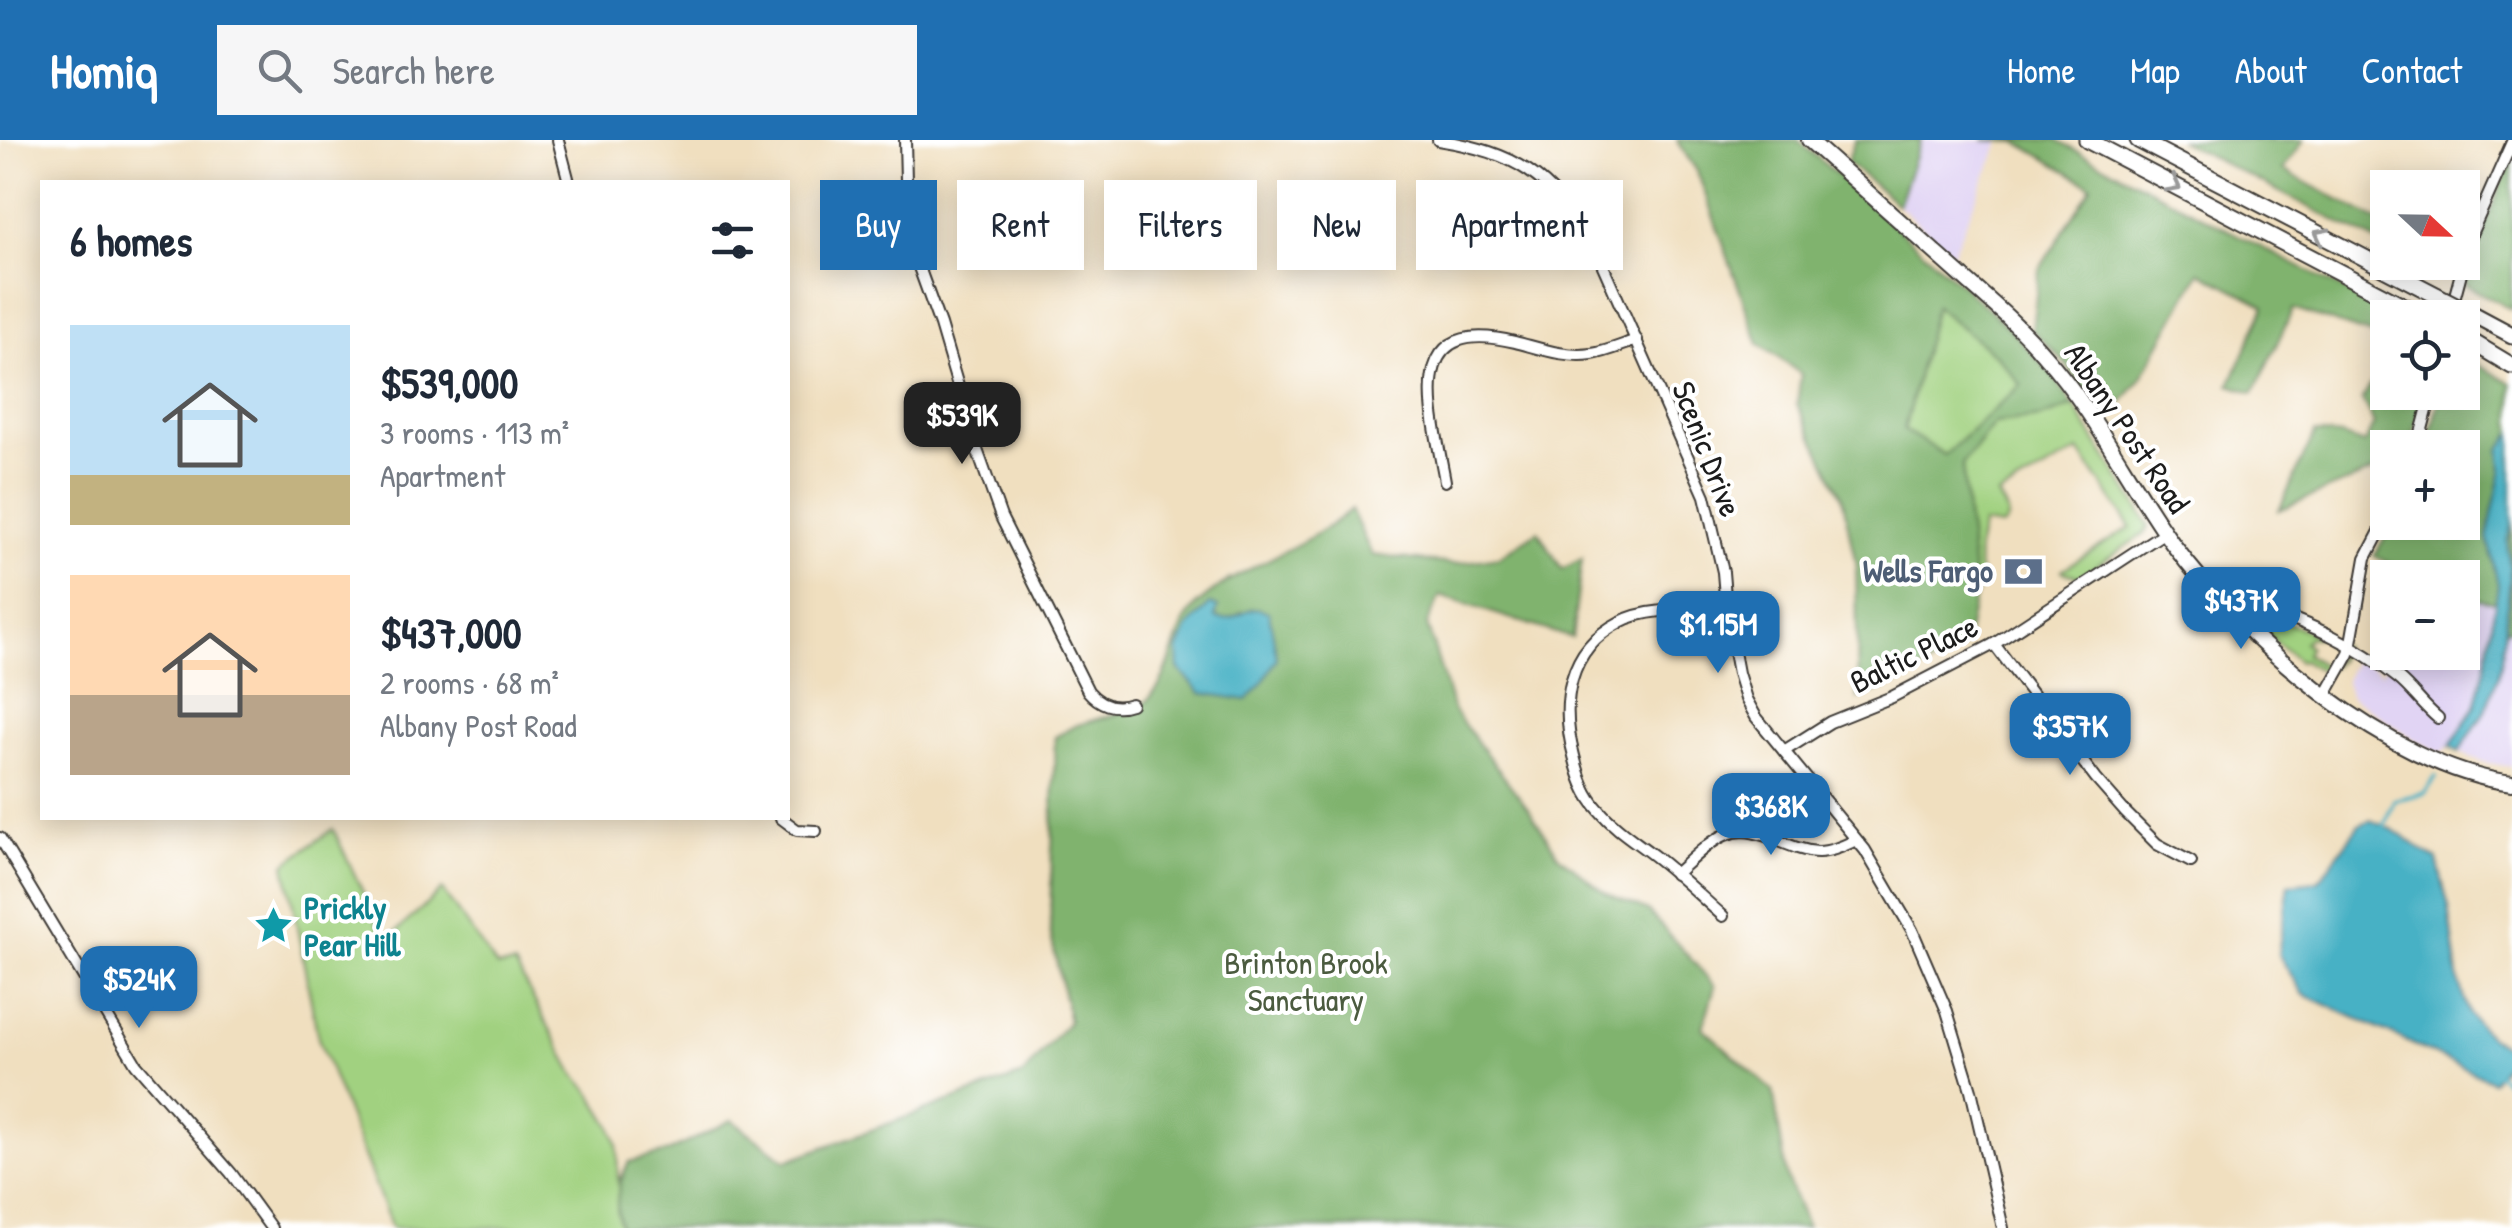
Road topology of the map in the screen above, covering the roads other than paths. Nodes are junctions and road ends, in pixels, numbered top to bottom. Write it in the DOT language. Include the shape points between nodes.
graph roads {
  1 [pos="558,140"];
  2 [pos="905,140"];
  3 [pos="1438,140"];
  4 [pos="1809,140"];
  5 [pos="2088,140"];
  6 [pos="2138,140"];
  7 [pos="2512,142"];
  8 [pos="568,180"];
  9 [pos="2393,300"];
  10 [pos="2453,300"];
  11 [pos="2512,333"];
  12 [pos="1636,340"];
  13 [pos="2480,346"];
  14 [pos="2512,364"];
  15 [pos="1446,482"];
  16 [pos="2165,532"];
  17 [pos="2375,540"];
  18 [pos="2258,604"];
  19 [pos="1726,609"];
  20 [pos="1994,644"];
  21 [pos="2350,644"];
  22 [pos="2326,695"];
  23 [pos="1131,704"];
  24 [pos="2438,718"];
  25 [pos="1784,751"];
  26 [pos="2512,783"];
  27 [pos="784,820"];
  28 [pos="816,831"];
  29 [pos="0,838"];
  30 [pos="1856,840"];
  31 [pos="2191,862"];
  32 [pos="1675,874"];
  33 [pos="1723,916"];
  34 [pos="271,1228"];
  35 [pos="2003,1228"];
  1 -- 8 [label="street"];
  2 -- 23 [label="street" via="907,221 916,259 1001,517 1088,691 1112,706"];
  3 -- 12 [label="street, Scenic Drive" via="1508,159 1543,180 1592,241"];
  4 -- 16 [label="main road, Albany Post Road" via="2043,353"];
  5 -- 9 [label="highway, one-way"];
  11 -- 6 [label="highway, one-way, bridge"];
  7 -- 10 [label="street" via="2472,232"];
  12 -- 15 [label="street" via="1591,354 1471,335 1445,347 1432,370 1431,401"];
  12 -- 19 [label="street, Scenic Drive" via="1705,496"];
  13 -- 14 [label="highway"];
  16 -- 20 [label="street, Baltic Place"];
  16 -- 22 [label="main road, Albany Post Road" via="2222,602"];
  17 -- 21 [label="street"];
  18 -- 21 [label="street"];
  19 -- 25 [label="street, Scenic Drive" via="1746,699"];
  19 -- 32 [label="street" via="1622,620 1590,646 1569,683 1568,732 1581,783 1599,810"];
  20 -- 25 [label="street, Baltic Place"];
  20 -- 31 [label="street" via="2125,812 2157,844"];
  21 -- 22 [label="street"];
  21 -- 24 [label="street"];
  22 -- 26 [label="main road, Albany Post Road" via="2437,762"];
  25 -- 30 [label="street, Scenic Drive"];
  27 -- 28 [label="street" via="797,830"];
  29 -- 34 [label="street" via="136,1064"];
  30 -- 32 [label="street" via="1821,852 1737,831"];
  30 -- 35 [label="street, Scenic Drive" via="1912,930 1947,1010"];
  32 -- 33 [label="street"];
}
